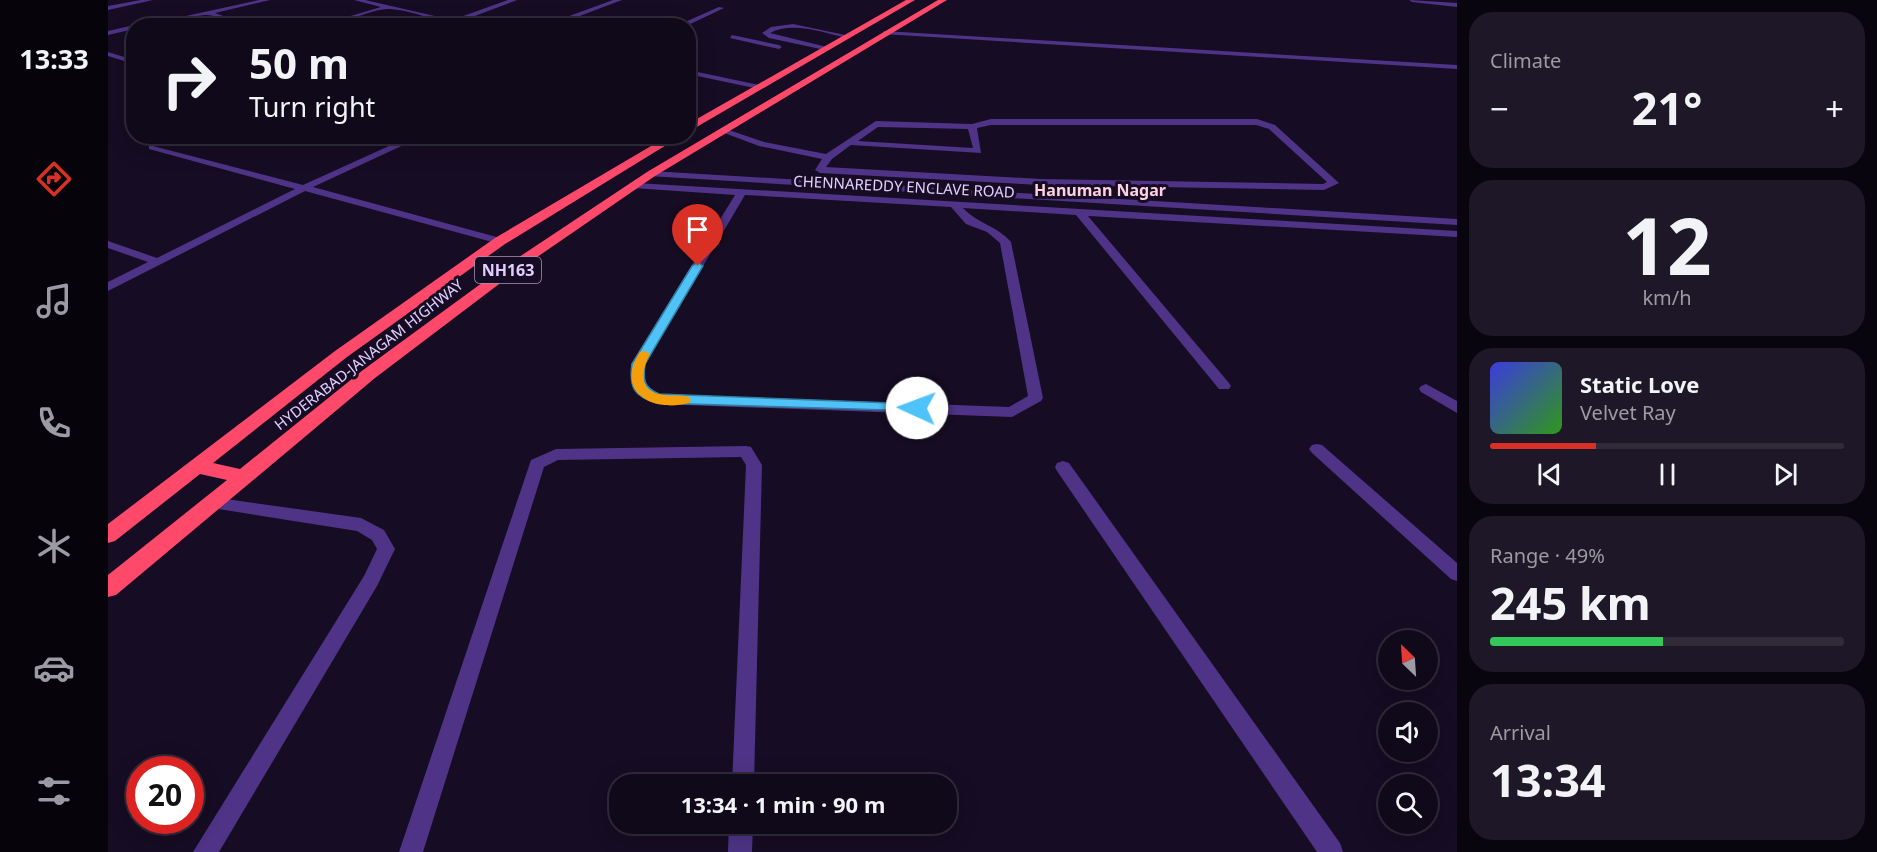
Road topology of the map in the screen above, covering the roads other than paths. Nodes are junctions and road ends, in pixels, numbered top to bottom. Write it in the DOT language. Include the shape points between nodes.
graph roads {
  1 [pos="150,0"];
  2 [pos="267,0"];
  3 [pos="357,0"];
  4 [pos="514,0"];
  5 [pos="619,0"];
  6 [pos="911,0"];
  7 [pos="943,0"];
  8 [pos="1412,0"];
  9 [pos="1457,5"];
  10 [pos="388,7"];
  11 [pos="108,8"];
  12 [pos="721,8"];
  13 [pos="206,12"];
  14 [pos="179,18"];
  15 [pos="224,18"];
  16 [pos="349,18"];
  17 [pos="438,18"];
  18 [pos="461,18"];
  19 [pos="568,18"];
  20 [pos="696,19"];
  21 [pos="126,29"];
  22 [pos="108,33"];
  23 [pos="884,33"];
  24 [pos="847,36"];
  25 [pos="732,37"];
  26 [pos="825,48"];
  27 [pos="108,54"];
  28 [pos="816,54"];
  29 [pos="126,60"];
  30 [pos="1457,67"];
  31 [pos="696,74"];
  32 [pos="759,87"];
  33 [pos="696,124"];
  34 [pos="972,127"];
  35 [pos="723,131"];
  36 [pos="852,142"];
  37 [pos="401,144"];
  38 [pos="663,144"];
  39 [pos="152,147"];
  40 [pos="828,157"];
  41 [pos="982,165"];
  42 [pos="651,174"];
  43 [pos="636,186"];
  44 [pos="304,188"];
  45 [pos="742,192"];
  46 [pos="954,205"];
  47 [pos="1079,212"];
  48 [pos="1457,222"];
  49 [pos="1457,234"];
  50 [pos="500,241"];
  51 [pos="108,244"];
  52 [pos="156,261"];
  53 [pos="108,287"];
  54 [pos="1224,386"];
  55 [pos="1426,389"];
  56 [pos="1457,408"];
  57 [pos="1317,449"];
  58 [pos="196,466"];
  59 [pos="1063,467"];
  60 [pos="244,477"];
  61 [pos="212,503"];
  62 [pos="108,535"];
  63 [pos="1457,574"];
  64 [pos="108,588"];
  65 [pos="743,774"];
  66 [pos="741,834"];
  67 [pos="205,852"];
  68 [pos="411,852"];
  69 [pos="740,852"];
  70 [pos="1331,852"];
  1 -- 11 [label="street"];
  2 -- 13 [label="street"];
  3 -- 10 [label="street"];
  4 -- 18 [label="street"];
  5 -- 19 [label="street"];
  6 -- 24 [label="highway"];
  7 -- 23 [label="highway, HYDERABAD-JANAGAM HIGHWAY / NH163"];
  8 -- 9 [label="street"];
  10 -- 16 [label="street"];
  10 -- 17 [label="street"];
  12 -- 20 [label="street"];
  13 -- 14 [label="street"];
  13 -- 15 [label="street"];
  21 -- 22 [label="street"];
  23 -- 30 [label="street"];
  23 -- 35 [label="highway, HYDERABAD-JANAGAM HIGHWAY / NH163"];
  24 -- 26 [label="highway"];
  24 -- 26 [label="street" via="791,26 765,33"];
  25 -- 28 [label="street"];
  26 -- 28 [label="highway"];
  27 -- 29 [label="street"];
  28 -- 32 [label="highway"];
  31 -- 32 [label="street"];
  32 -- 33 [label="highway"];
  34 -- 36 [label="street" via="876,124"];
  34 -- 41 [label="street"];
  34 -- 41 [label="street" via="991,122 1257,122 1272,127 1334,183 1324,187 1041,182"];
  35 -- 40 [label="street" via="762,144"];
  35 -- 42 [label="highway, HYDERABAD-JANAGAM HIGHWAY / NH163"];
  36 -- 40 [label="street"];
  36 -- 41 [label="street"];
  37 -- 44 [label="street"];
  38 -- 50 [label="highway, HYDERABAD-JANAGAM HIGHWAY / NH163"];
  39 -- 44 [label="street"];
  40 -- 41 [label="street" via="820,170"];
  42 -- 43 [label="highway, HYDERABAD-JANAGAM HIGHWAY / NH163"];
  42 -- 48 [label="street, CHENNAREDDY ENCLAVE ROAD"];
  43 -- 45 [label="street, CHENNAREDDY ENCLAVE ROAD"];
  43 -- 60 [label="highway, HYDERABAD-JANAGAM HIGHWAY / NH163" via="506,272 369,374"];
  44 -- 50 [label="street"];
  44 -- 52 [label="street"];
  45 -- 46 [label="street, CHENNAREDDY ENCLAVE ROAD"];
  45 -- 46 [label="street" via="638,364 636,380 642,392 657,399 1012,412 1027,404 1036,398 1005,242 998,234 970,222"];
  46 -- 47 [label="street, CHENNAREDDY ENCLAVE ROAD"];
  47 -- 49 [label="street, CHENNAREDDY ENCLAVE ROAD"];
  47 -- 54 [label="street"];
  50 -- 58 [label="highway, HYDERABAD-JANAGAM HIGHWAY / NH163" via="341,354"];
  51 -- 52 [label="street"];
  52 -- 53 [label="street"];
  55 -- 56 [label="street"];
  57 -- 63 [label="street"];
  58 -- 60 [label="highway"];
  58 -- 62 [label="highway, HYDERABAD-JANAGAM HIGHWAY / NH163"];
  59 -- 70 [label="street"];
  60 -- 61 [label="highway, HYDERABAD-JANAGAM HIGHWAY / NH163"];
  61 -- 64 [label="highway, HYDERABAD-JANAGAM HIGHWAY / NH163"];
  61 -- 67 [label="street" via="361,525 378,535 387,549"];
  65 -- 68 [label="street" via="754,465 746,451 556,455 537,464"];
  66 -- 69 [label="street"];
}
